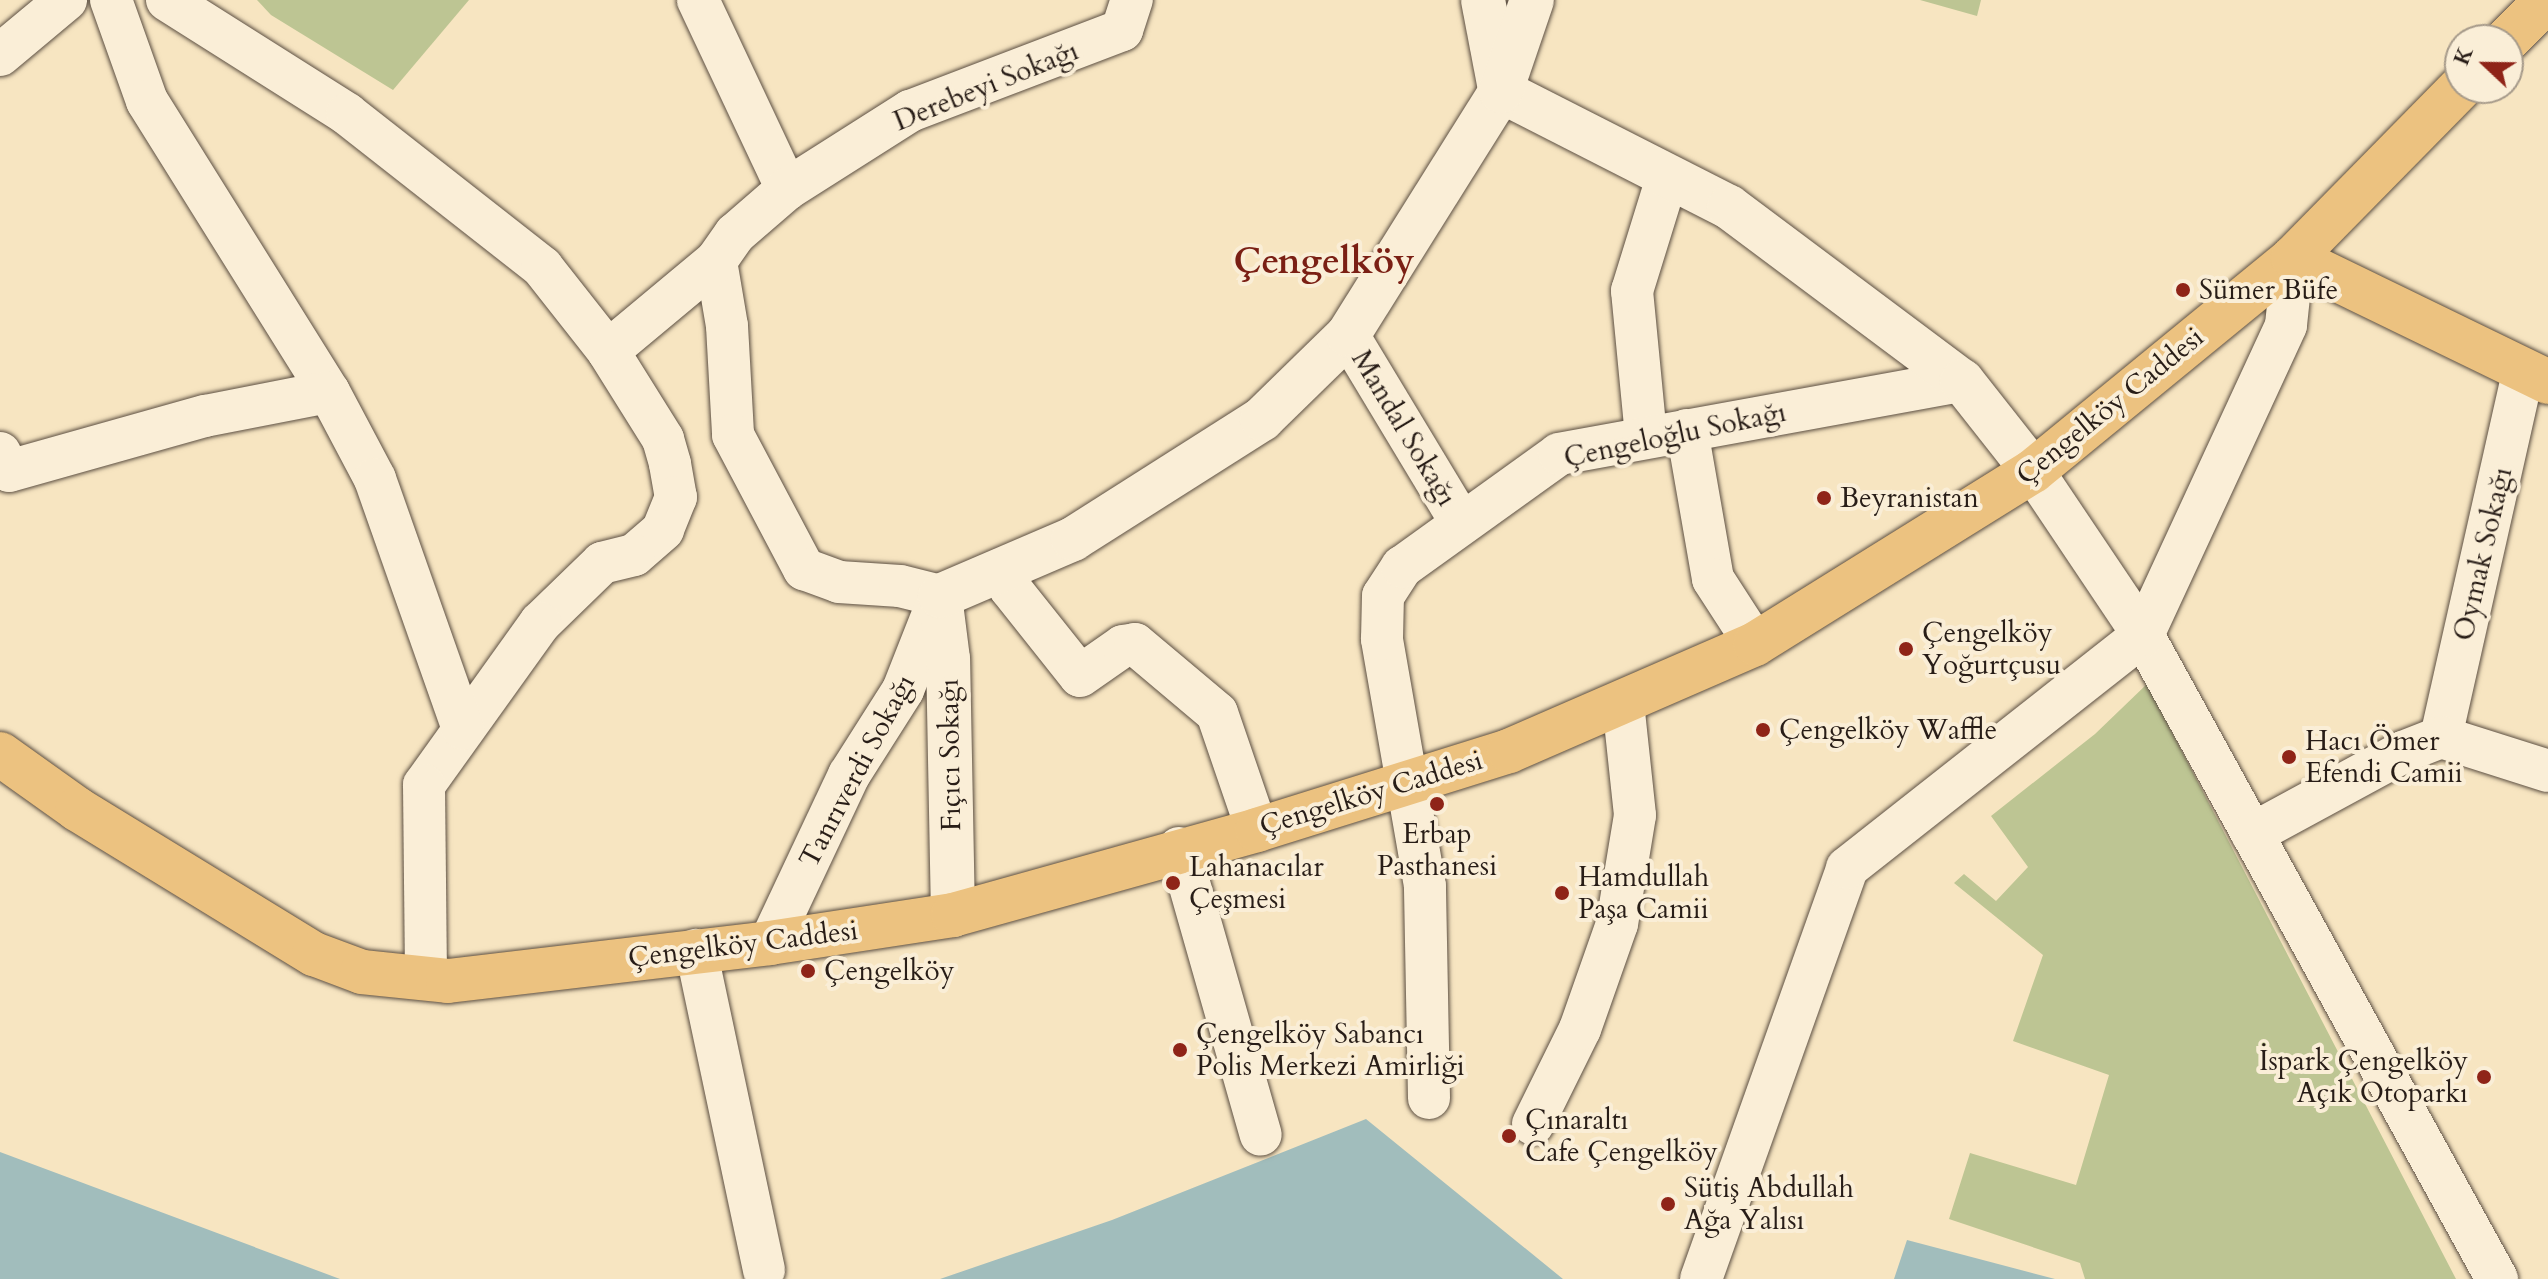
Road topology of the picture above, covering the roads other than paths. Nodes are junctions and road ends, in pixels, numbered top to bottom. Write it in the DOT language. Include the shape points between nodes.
graph roads {
  1 [pos="66,0"];
  2 [pos="111,0"];
  3 [pos="167,0"];
  4 [pos="698,0"];
  5 [pos="1132,0"];
  6 [pos="1483,0"];
  7 [pos="1532,0"];
  8 [pos="2547,0"];
  9 [pos="2523,24"];
  10 [pos="0,55"];
  11 [pos="1501,91"];
  12 [pos="2444,104"];
  13 [pos="1667,178"];
  14 [pos="787,189"];
  15 [pos="2293,258"];
  16 [pos="716,261"];
  17 [pos="1348,335"];
  18 [pos="608,351"];
  19 [pos="2536,376"];
  20 [pos="1962,381"];
  21 [pos="329,392"];
  22 [pos="1687,430"];
  23 [pos="1646,436"];
  24 [pos="0,453"];
  25 [pos="2033,471"];
  26 [pos="1460,521"];
  27 [pos="1002,569"];
  28 [pos="940,596"];
  29 [pos="2143,635"];
  30 [pos="1755,644"];
  31 [pos="1623,702"];
  32 [pos="463,729"];
  33 [pos="2441,737"];
  34 [pos="0,754"];
  35 [pos="2548,771"];
  36 [pos="1408,780"];
  37 [pos="1257,830"];
  38 [pos="2252,834"];
  39 [pos="1179,848"];
  40 [pos="953,915"];
  41 [pos="770,943"];
  42 [pos="696,950"];
  43 [pos="426,978"];
  44 [pos="1429,1098"];
  45 [pos="1533,1124"];
  46 [pos="1261,1135"];
  47 [pos="764,1270"];
  48 [pos="1701,1279"];
  49 [pos="2497,1279"];
  1 -- 10 [label="street"];
  2 -- 21 [label="street" via="147,101"];
  3 -- 18 [label="street" via="347,114 542,267"];
  4 -- 14 [label="street"];
  5 -- 14 [label="street, Derebeyi Sokağı" via="1122,30 910,111"];
  6 -- 11 [label="street"];
  7 -- 11 [label="street"];
  8 -- 9 [label="main road"];
  11 -- 13 [label="street"];
  11 -- 17 [label="street"];
  12 -- 15 [label="main road, Çengelköy Caddesi"];
  13 -- 20 [label="street" via="1729,207"];
  13 -- 23 [label="street" via="1632,291"];
  14 -- 16 [label="street, Derebeyi Sokağı" via="735,234"];
  15 -- 19 [label="main road"];
  15 -- 25 [label="main road, Çengelköy Caddesi"];
  15 -- 29 [label="street" via="2286,325"];
  16 -- 18 [label="street, Derebeyi Sokağı"];
  16 -- 28 [label="street" via="727,326 733,435 804,569 839,582 900,586"];
  17 -- 26 [label="street, Mandal Sokağı"];
  17 -- 27 [label="street" via="1262,419 1073,539"];
  18 -- 32 [label="street" via="663,439 676,497 663,530 634,555 602,563 540,623"];
  19 -- 33 [label="street, Oymak Sokağı"];
  20 -- 22 [label="street, Çengeloğlu Sokağı"];
  20 -- 25 [label="street"];
  21 -- 24 [label="street" via="205,416 9,471"];
  21 -- 32 [label="street" via="375,479"];
  22 -- 23 [label="street, Çengeloğlu Sokağı"];
  22 -- 30 [label="street" via="1713,579"];
  23 -- 26 [label="street, Çengeloğlu Sokağı" via="1559,454 1503,497"];
  25 -- 29 [label="street"];
  25 -- 30 [label="main road, Çengelköy Caddesi"];
  26 -- 36 [label="street, Çengeloğlu Sokağı" via="1402,567 1383,596 1385,665"];
  27 -- 28 [label="street"];
  27 -- 37 [label="street" via="1010,588 1080,676 1123,646 1135,644 1217,713"];
  28 -- 40 [label="street, Fıçıcı Sokağı" via="948,659"];
  28 -- 41 [label="street, Tanrıverdi Sokağı" via="903,690 849,775"];
  29 -- 38 [label="street"];
  29 -- 48 [label="street" via="1847,868"];
  30 -- 31 [label="main road, Çengelköy Caddesi"];
  31 -- 36 [label="main road, Çengelköy Caddesi" via="1509,751"];
  31 -- 45 [label="street" via="1635,815 1617,924 1580,1029"];
  32 -- 43 [label="street" via="424,785"];
  33 -- 35 [label="street"];
  33 -- 38 [label="street" via="2403,752"];
  34 -- 43 [label="main road, Çengelköy Caddesi" via="77,809 314,954 362,972"];
  36 -- 37 [label="main road, Çengelköy Caddesi"];
  36 -- 44 [label="street, Çengeloğlu Sokağı" via="1425,886"];
  37 -- 39 [label="main road, Çengelköy Caddesi"];
  38 -- 49 [label="street"];
  39 -- 40 [label="main road, Çengelköy Caddesi"];
  39 -- 46 [label="street"];
  40 -- 41 [label="main road, Çengelköy Caddesi"];
  41 -- 42 [label="main road, Çengelköy Caddesi"];
  42 -- 43 [label="main road, Çengelköy Caddesi" via="448,981"];
  42 -- 47 [label="street"];
}
